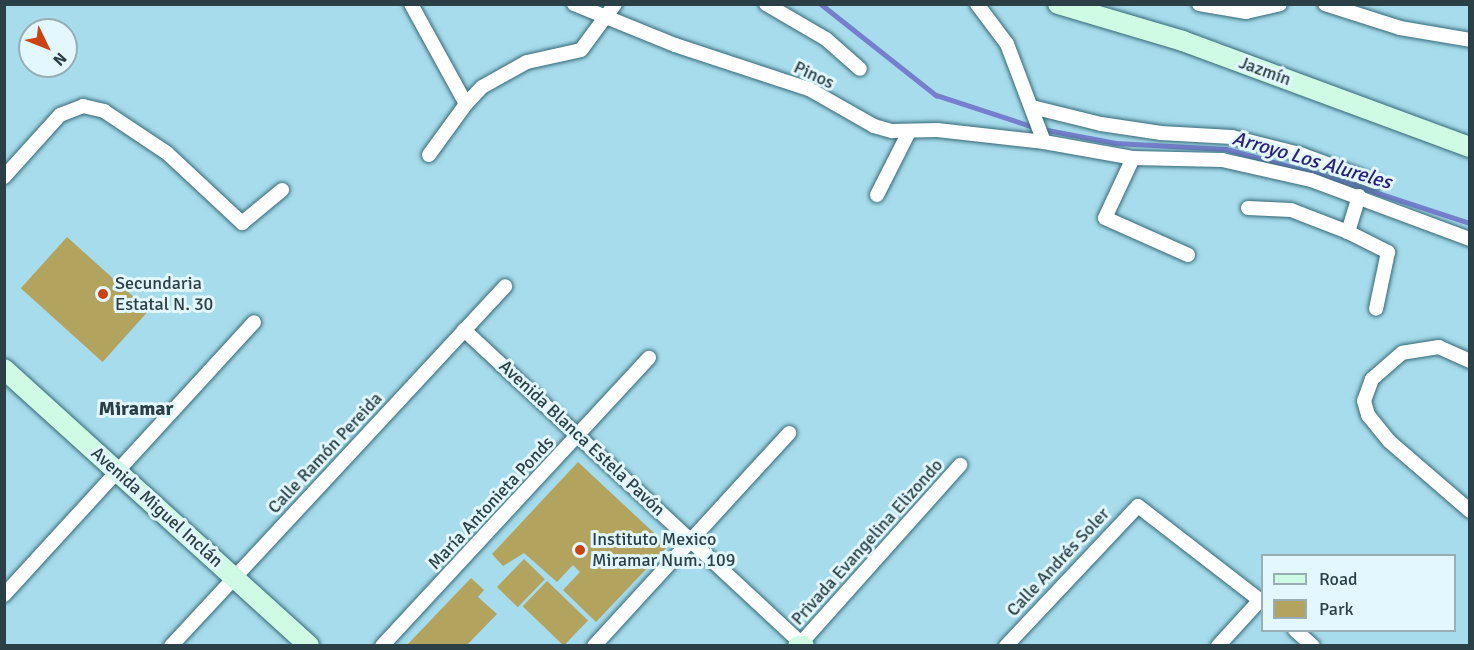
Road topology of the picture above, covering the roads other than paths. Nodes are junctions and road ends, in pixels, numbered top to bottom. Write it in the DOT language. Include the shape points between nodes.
graph roads {
  1 [pos="411,4"];
  2 [pos="574,4"];
  3 [pos="615,4"];
  4 [pos="766,4"];
  5 [pos="977,4"];
  6 [pos="1058,4"];
  7 [pos="1199,4"];
  8 [pos="1280,4"];
  9 [pos="1325,4"];
  10 [pos="606,20"];
  11 [pos="1470,40"];
  12 [pos="860,69"];
  13 [pos="466,104"];
  14 [pos="1032,107"];
  15 [pos="909,132"];
  16 [pos="1043,140"];
  17 [pos="1470,147"];
  18 [pos="429,155"];
  19 [pos="1134,158"];
  20 [pos="4,177"];
  21 [pos="1376,182"];
  22 [pos="282,190"];
  23 [pos="877,195"];
  24 [pos="1359,196"];
  25 [pos="1248,208"];
  26 [pos="1348,232"];
  27 [pos="1470,239"];
  28 [pos="1188,255"];
  29 [pos="505,286"];
  30 [pos="1376,309"];
  31 [pos="254,322"];
  32 [pos="464,330"];
  33 [pos="649,358"];
  34 [pos="1470,361"];
  35 [pos="4,369"];
  36 [pos="789,433"];
  37 [pos="579,435"];
  38 [pos="960,465"];
  39 [pos="118,471"];
  40 [pos="1470,511"];
  41 [pos="692,539"];
  42 [pos="235,577"];
  43 [pos="4,595"];
  44 [pos="1261,601"];
  45 [pos="1297,632"];
  46 [pos="171,645"];
  47 [pos="309,645"];
  48 [pos="382,645"];
  49 [pos="594,645"];
  50 [pos="801,645"];
  51 [pos="1006,645"];
  52 [pos="1218,645"];
  53 [pos="1313,645"];
  1 -- 13 [label="street"];
  2 -- 10 [label="street, Pinos"];
  3 -- 10 [label="street"];
  4 -- 12 [label="street" via="826,39"];
  5 -- 14 [label="street" via="1007,44"];
  6 -- 17 [label="main road, Jazmín" via="1183,41"];
  7 -- 8 [label="street" via="1246,12"];
  9 -- 11 [label="street" via="1400,28"];
  10 -- 13 [label="street" via="581,50 527,62 482,87"];
  10 -- 15 [label="street, Pinos" via="809,88 874,126"];
  13 -- 18 [label="street"];
  14 -- 16 [label="street"];
  14 -- 21 [label="street" via="1101,124 1161,133 1232,137 1303,155"];
  15 -- 16 [label="street, Pinos" via="936,130"];
  15 -- 23 [label="street"];
  16 -- 19 [label="street, Pinos"];
  19 -- 24 [label="street, Pinos" via="1222,160 1311,180"];
  19 -- 28 [label="street" via="1105,218"];
  20 -- 22 [label="street" via="60,115 83,106 104,111 167,153 242,223"];
  24 -- 26 [label="street"];
  24 -- 27 [label="street, Pinos"];
  25 -- 26 [label="street" via="1291,210"];
  26 -- 30 [label="street" via="1388,252"];
  29 -- 32 [label="street, Calle Ramón Pereida"];
  31 -- 39 [label="street"];
  32 -- 37 [label="street, Avenida Blanca Estela Pavón"];
  32 -- 42 [label="street, Calle Ramón Pereida"];
  33 -- 37 [label="street, María Antonieta Ponds"];
  34 -- 40 [label="street" via="1439,347 1402,353 1372,379 1364,401 1368,415 1389,441"];
  35 -- 39 [label="main road, Avenida Miguel Inclán"];
  36 -- 41 [label="street"];
  37 -- 41 [label="street, Avenida Blanca Estela Pavón"];
  37 -- 48 [label="street, María Antonieta Ponds"];
  38 -- 50 [label="street, Privada Evangelina Elizondo"];
  39 -- 42 [label="main road, Avenida Miguel Inclán"];
  39 -- 43 [label="street"];
  41 -- 49 [label="street"];
  41 -- 50 [label="street, Avenida Blanca Estela Pavón"];
  42 -- 46 [label="street, Calle Ramón Pereida"];
  42 -- 47 [label="main road, Avenida Miguel Inclán"];
  44 -- 51 [label="street, Calle Andrés Soler" via="1138,506"];
  44 -- 52 [label="street"];
  45 -- 53 [label="street"];
}
